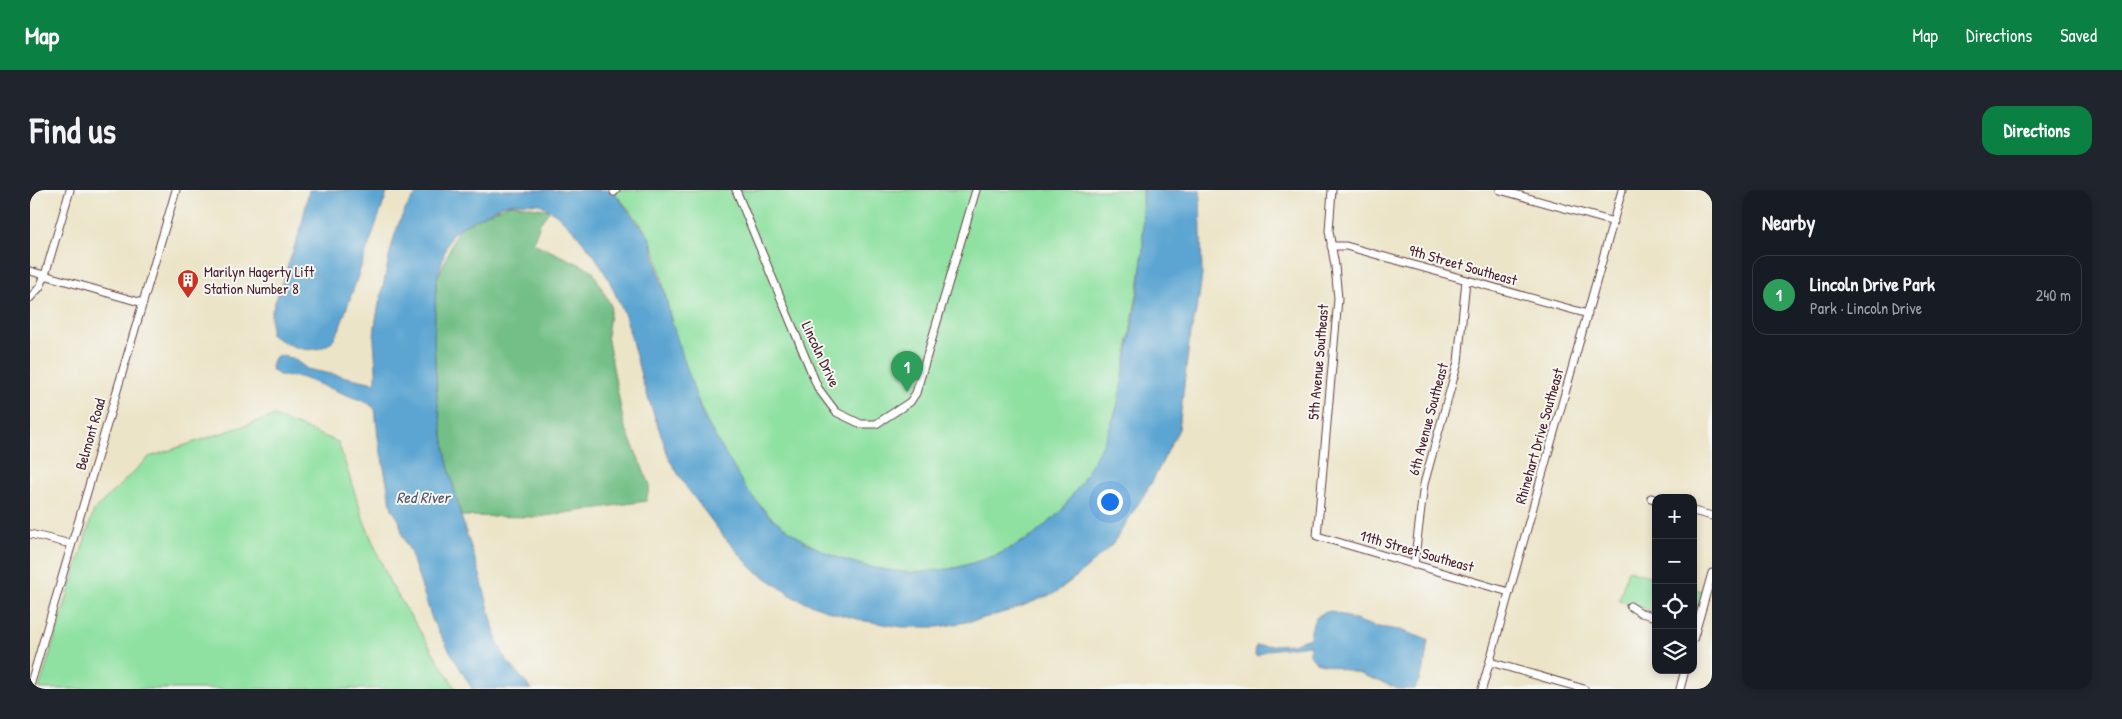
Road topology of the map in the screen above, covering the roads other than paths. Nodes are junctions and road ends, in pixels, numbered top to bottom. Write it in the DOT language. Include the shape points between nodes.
graph roads {
  1 [pos="70,190"];
  2 [pos="176,190"];
  3 [pos="976,190"];
  4 [pos="1332,190"];
  5 [pos="1500,190"];
  6 [pos="1622,190"];
  7 [pos="740,192"];
  8 [pos="1614,222"];
  9 [pos="1331,246"];
  10 [pos="30,271"];
  11 [pos="45,275"];
  12 [pos="1466,280"];
  13 [pos="30,298"];
  14 [pos="143,303"];
  15 [pos="1588,314"];
  16 [pos="1697,512"];
  17 [pos="1712,516"];
  18 [pos="30,534"];
  19 [pos="1317,536"];
  20 [pos="71,544"];
  21 [pos="1414,565"];
  22 [pos="1712,573"];
  23 [pos="1509,592"];
  24 [pos="1709,596"];
  25 [pos="1630,606"];
  26 [pos="1652,616"];
  27 [pos="1697,623"];
  28 [pos="1490,662"];
  29 [pos="1684,674"];
  30 [pos="30,686"];
  31 [pos="1482,689"];
  32 [pos="1584,689"];
  33 [pos="1680,689"];
  1 -- 11 [label="street"];
  2 -- 14 [label="street, Belmont Road"];
  3 -- 7 [label="street, Lincoln Drive" via="916,393 910,402 876,424 861,424 836,412 818,388"];
  4 -- 9 [label="street, 5th Avenue Southeast"];
  5 -- 8 [label="street"];
  6 -- 8 [label="street, Rhinehart Drive Southeast"];
  8 -- 15 [label="street, Rhinehart Drive Southeast"];
  9 -- 12 [label="street, 9th Street Southeast" via="1346,246"];
  9 -- 19 [label="street, 5th Avenue Southeast" via="1338,299"];
  10 -- 11 [label="street"];
  11 -- 13 [label="street"];
  11 -- 14 [label="street"];
  12 -- 15 [label="street, 9th Street Southeast"];
  12 -- 21 [label="street, 6th Avenue Southeast" via="1457,368 1424,484"];
  14 -- 20 [label="street, Belmont Road"];
  15 -- 23 [label="street, Rhinehart Drive Southeast"];
  16 -- 17 [label="street"];
  18 -- 20 [label="street"];
  19 -- 21 [label="street, 11th Street Southeast"];
  20 -- 30 [label="street, Belmont Road"];
  21 -- 23 [label="street, 11th Street Southeast"];
  22 -- 24 [label="street"];
  23 -- 28 [label="street, Rhinehart Drive Southeast"];
  24 -- 27 [label="street"];
  25 -- 26 [label="street"];
  28 -- 31 [label="street, Rhinehart Drive Southeast"];
  28 -- 32 [label="street"];
  29 -- 33 [label="street"];
}
